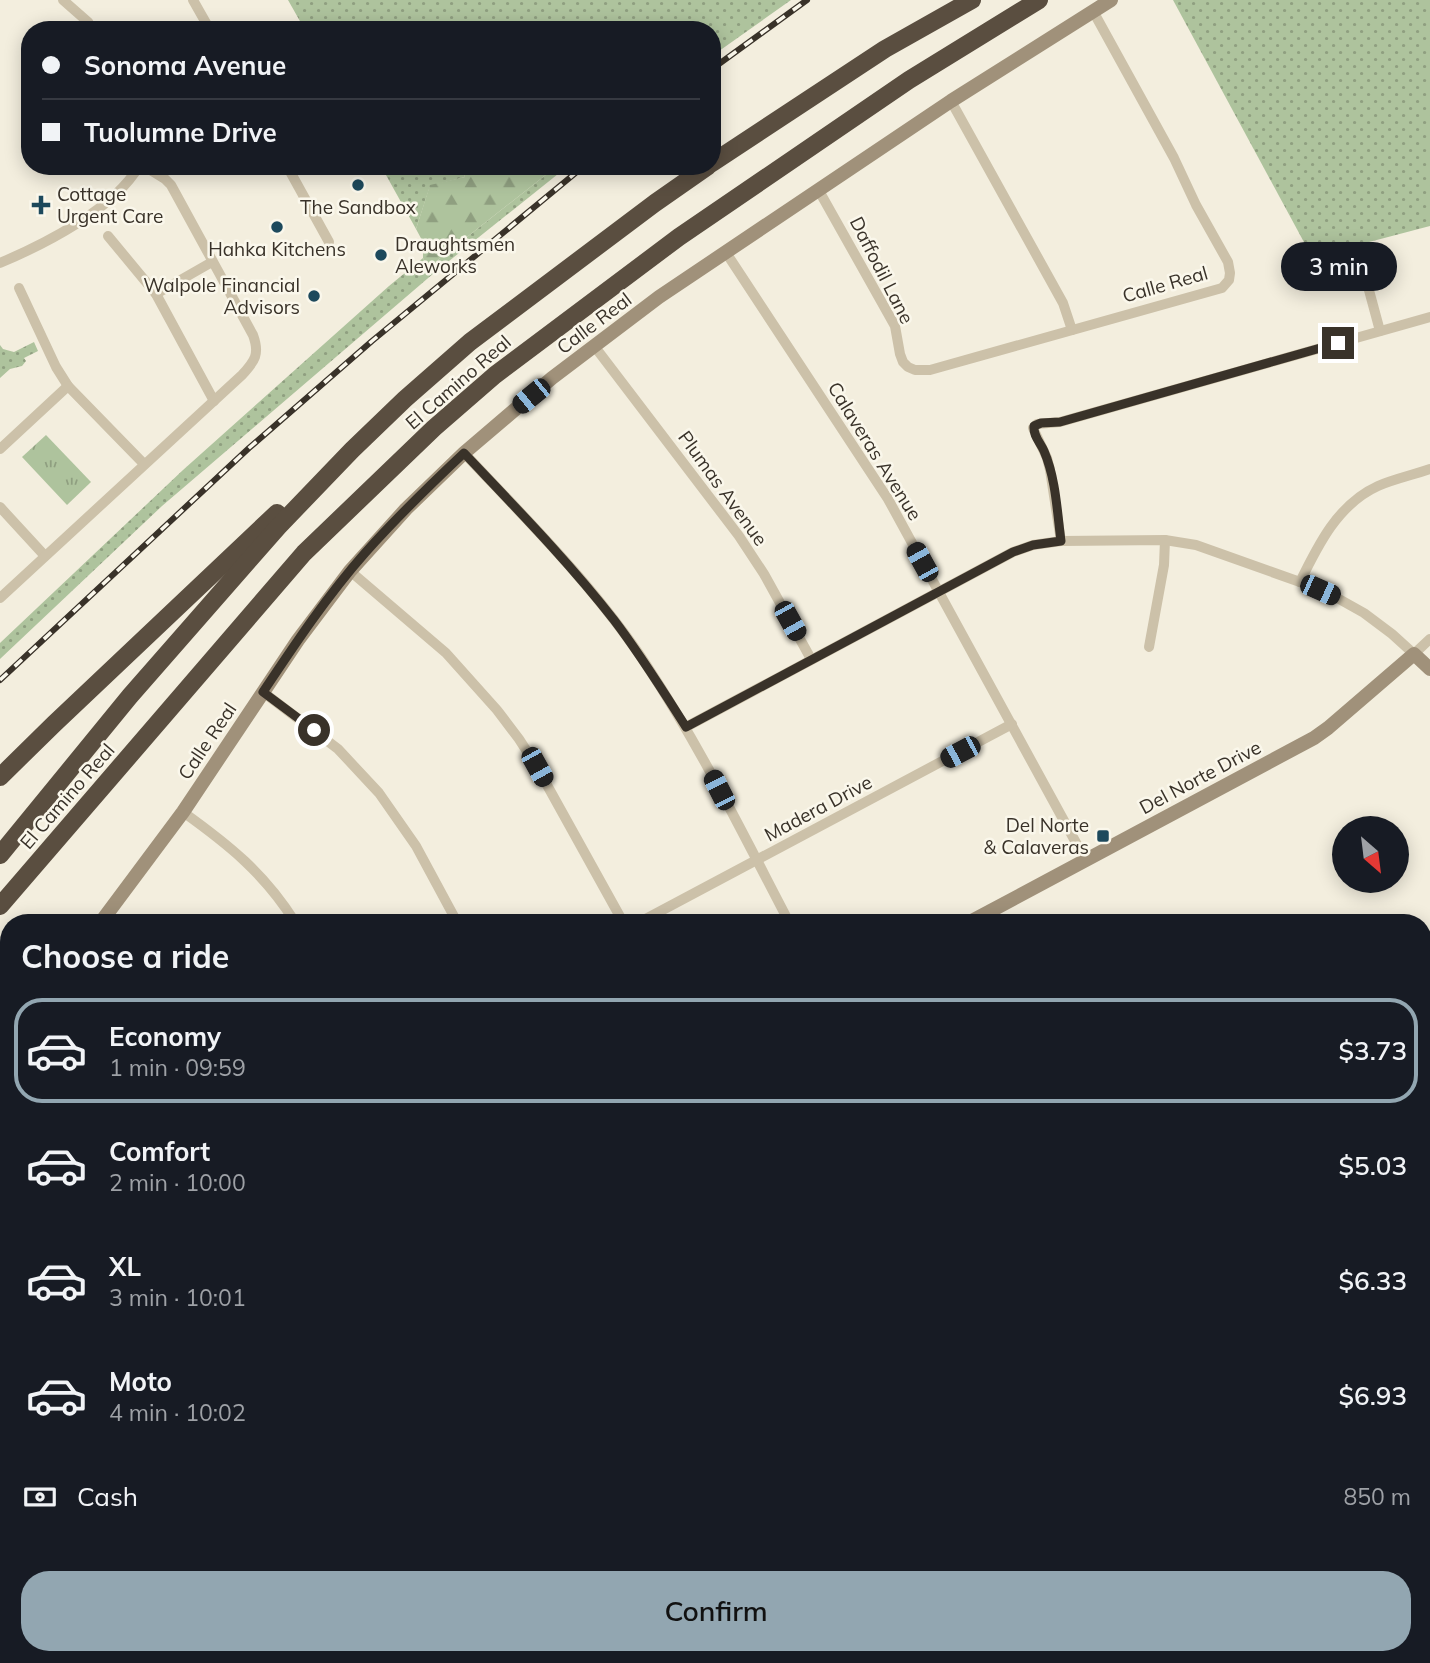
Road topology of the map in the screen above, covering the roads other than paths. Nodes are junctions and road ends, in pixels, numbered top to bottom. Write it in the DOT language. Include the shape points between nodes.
graph roads {
  1 [pos="63,0"];
  2 [pos="193,0"];
  3 [pos="972,0"];
  4 [pos="1039,0"];
  5 [pos="1111,0"];
  6 [pos="1093,11"];
  7 [pos="87,21"];
  8 [pos="205,21"];
  9 [pos="951,101"];
  10 [pos="721,157"];
  11 [pos="133,175"];
  12 [pos="159,175"];
  13 [pos="291,175"];
  14 [pos="695,175"];
  15 [pos="818,189"];
  16 [pos="108,236"];
  17 [pos="329,242"];
  18 [pos="725,251"];
  19 [pos="212,262"];
  20 [pos="0,263"];
  21 [pos="1363,268"];
  22 [pos="19,288"];
  23 [pos="156,294"];
  24 [pos="1430,317"];
  25 [pos="1072,330"];
  26 [pos="1380,331"];
  27 [pos="595,347"];
  28 [pos="68,386"];
  29 [pos="214,401"];
  30 [pos="0,449"];
  31 [pos="352,450"];
  32 [pos="464,453"];
  33 [pos="144,464"];
  34 [pos="1430,470"];
  35 [pos="0,507"];
  36 [pos="1165,540"];
  37 [pos="1061,541"];
  38 [pos="45,556"];
  39 [pos="350,571"];
  40 [pos="1300,582"];
  41 [pos="938,591"];
  42 [pos="0,598"];
  43 [pos="1430,639"];
  44 [pos="1149,648"];
  45 [pos="1414,654"];
  46 [pos="811,659"];
  47 [pos="1430,670"];
  48 [pos="263,692"];
  49 [pos="1012,724"];
  50 [pos="686,727"];
  51 [pos="0,777"];
  52 [pos="183,812"];
  53 [pos="0,855"];
  54 [pos="757,860"];
  55 [pos="1086,861"];
  56 [pos="0,906"];
  57 [pos="107,914"];
  58 [pos="289,914"];
  59 [pos="453,914"];
  60 [pos="619,914"];
  61 [pos="655,914"];
  62 [pos="785,914"];
  63 [pos="985,914"];
  1 -- 7 [label="street"];
  2 -- 8 [label="street"];
  3 -- 10 [label="highway" via="886,49"];
  4 -- 56 [label="highway, El Camino Real" via="909,79 679,237 495,375 434,428 304,554"];
  5 -- 6 [label="street, Calle Real"];
  6 -- 9 [label="street, Calle Real"];
  6 -- 25 [label="street, Calle Real" via="1174,158 1230,273 1227,284 1215,291"];
  9 -- 15 [label="street, Calle Real"];
  9 -- 25 [label="street" via="1057,292"];
  11 -- 20 [label="street" via="99,208"];
  12 -- 19 [label="street" via="171,185"];
  13 -- 17 [label="street"];
  14 -- 31 [label="highway, El Camino Real" via="470,342"];
  15 -- 18 [label="street, Calle Real"];
  15 -- 25 [label="street, Daffodil Lane" via="895,326 900,354 908,367 930,370"];
  16 -- 23 [label="street"];
  18 -- 27 [label="street, Calle Real"];
  18 -- 41 [label="street, Calaveras Avenue" via="888,499"];
  19 -- 23 [label="street"];
  19 -- 29 [label="street" via="257,345 251,365"];
  21 -- 26 [label="street"];
  22 -- 28 [label="street"];
  23 -- 29 [label="street"];
  24 -- 26 [label="street"];
  26 -- 37 [label="street" via="1034,426 1050,470"];
  27 -- 32 [label="street, Calle Real"];
  27 -- 46 [label="street, Plumas Avenue" via="739,536"];
  28 -- 30 [label="street"];
  28 -- 33 [label="street"];
  29 -- 33 [label="street"];
  31 -- 51 [label="highway" via="270,520"];
  31 -- 53 [label="highway, El Camino Real" via="130,696"];
  32 -- 39 [label="street, Calle Real"];
  32 -- 50 [label="street" via="613,619"];
  33 -- 38 [label="street"];
  34 -- 40 [label="street" via="1377,486 1351,503 1329,528"];
  35 -- 38 [label="street"];
  36 -- 37 [label="street"];
  36 -- 40 [label="street" via="1201,547"];
  36 -- 44 [label="street"];
  37 -- 41 [label="street" via="1019,549"];
  38 -- 42 [label="street"];
  39 -- 48 [label="street, Calle Real"];
  39 -- 60 [label="street" via="446,653 497,710 537,767"];
  40 -- 45 [label="street" via="1364,613"];
  41 -- 46 [label="street"];
  41 -- 49 [label="street, Calaveras Avenue"];
  43 -- 45 [label="street, Del Norte Drive"];
  45 -- 47 [label="street"];
  45 -- 55 [label="street, Del Norte Drive" via="1319,734"];
  46 -- 50 [label="street"];
  48 -- 52 [label="street, Calle Real"];
  48 -- 59 [label="street" via="338,749 379,793 416,846"];
  49 -- 54 [label="street, Madera Drive"];
  49 -- 55 [label="street, Calaveras Avenue"];
  50 -- 54 [label="street"];
  52 -- 57 [label="street, Calle Real"];
  52 -- 58 [label="street" via="243,858"];
  54 -- 61 [label="street, Madera Drive"];
  54 -- 62 [label="street"];
  55 -- 63 [label="street, Del Norte Drive"];
}
